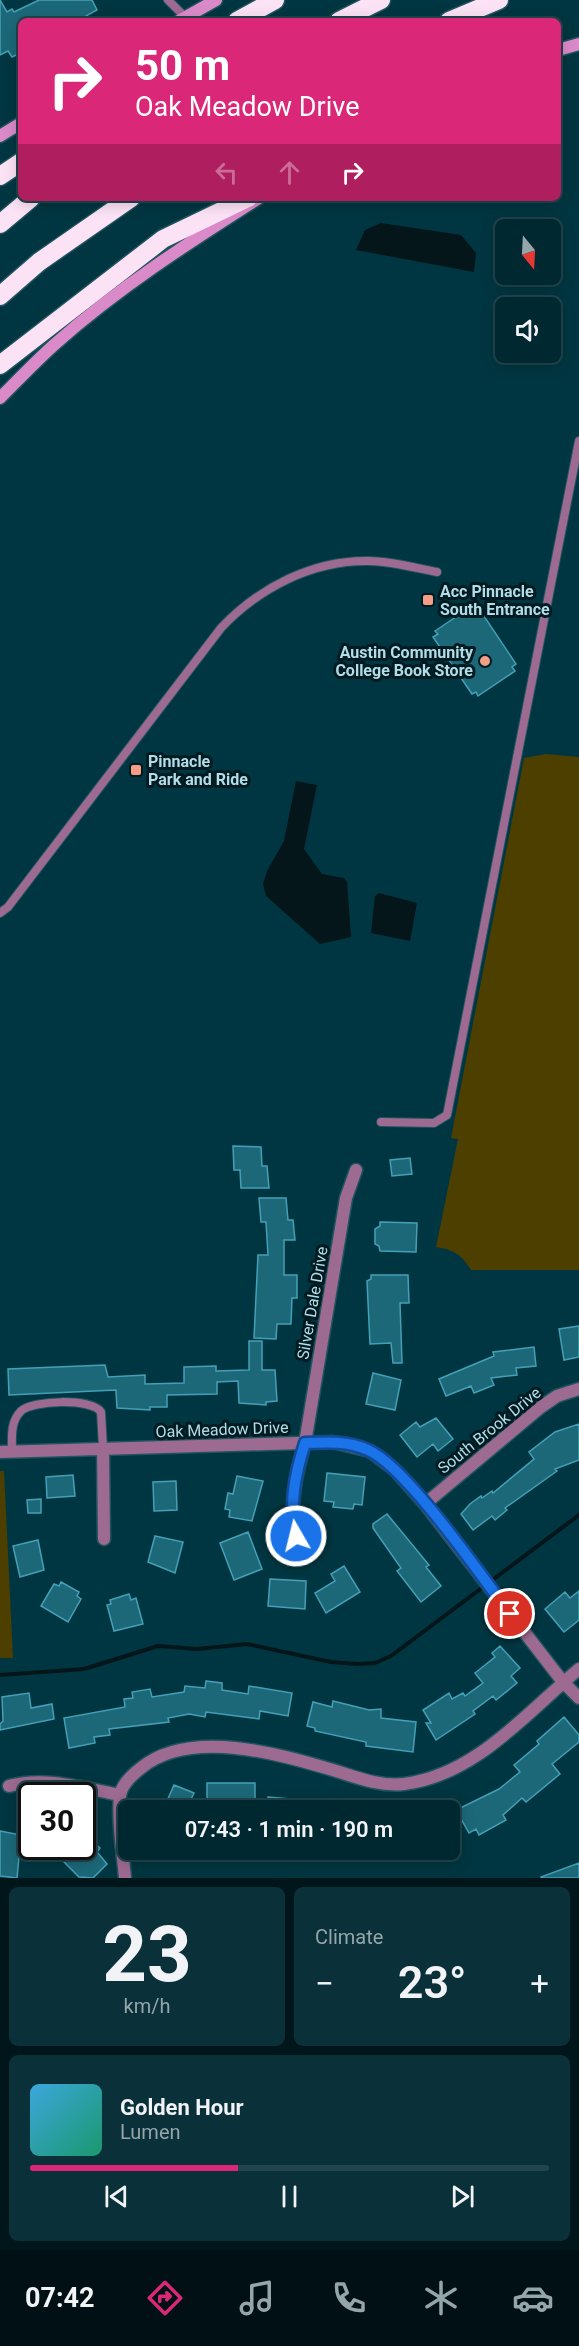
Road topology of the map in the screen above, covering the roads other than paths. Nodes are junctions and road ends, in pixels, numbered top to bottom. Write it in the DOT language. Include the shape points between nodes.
graph roads {
  1 [pos="168,0"];
  2 [pos="216,0"];
  3 [pos="275,0"];
  4 [pos="381,0"];
  5 [pos="499,0"];
  6 [pos="181,18"];
  7 [pos="184,18"];
  8 [pos="242,18"];
  9 [pos="345,18"];
  10 [pos="456,18"];
  11 [pos="579,44"];
  12 [pos="561,49"];
  13 [pos="18,125"];
  14 [pos="0,136"];
  15 [pos="18,164"];
  16 [pos="0,176"];
  17 [pos="27,201"];
  18 [pos="127,201"];
  19 [pos="242,201"];
  20 [pos="254,201"];
  21 [pos="0,224"];
  22 [pos="0,296"];
  23 [pos="0,365"];
  24 [pos="0,398"];
  25 [pos="579,441"];
  26 [pos="437,572"];
  27 [pos="0,913"];
  28 [pos="381,1122"];
  29 [pos="356,1170"];
  30 [pos="579,1389"];
  31 [pos="305,1443"];
  32 [pos="103,1448"];
  33 [pos="6,1452"];
  34 [pos="425,1504"];
  35 [pos="296,1536"];
  36 [pos="104,1539"];
  37 [pos="579,1669"];
  38 [pos="563,1682"];
  39 [pos="579,1698"];
  40 [pos="9,1786"];
  41 [pos="120,1795"];
  42 [pos="125,1878"];
  1 -- 6 [label="lane"];
  2 -- 7 [label="main road"];
  3 -- 8 [label="highway"];
  4 -- 9 [label="highway"];
  5 -- 10 [label="highway"];
  11 -- 12 [label="main road"];
  13 -- 14 [label="main road"];
  15 -- 16 [label="highway"];
  17 -- 21 [label="highway"];
  18 -- 22 [label="highway" via="39,262"];
  19 -- 23 [label="highway" via="163,239"];
  20 -- 24 [label="main road" via="109,299"];
  25 -- 28 [label="lane" via="447,1116 434,1123"];
  26 -- 27 [label="lane" via="381,561 344,562 292,577 246,603 215,635"];
  29 -- 31 [label="street, Silver Dale Drive" via="346,1198"];
  30 -- 34 [label="street, South Brook Drive" via="557,1396 541,1407"];
  31 -- 32 [label="street, Oak Meadow Drive"];
  31 -- 34 [label="street, Oak Meadow Drive" via="342,1443 370,1451 395,1470"];
  31 -- 35 [label="street, Silver Dale Drive" via="292,1506"];
  32 -- 33 [label="street, Oak Meadow Drive"];
  32 -- 33 [label="lane" via="101,1412 82,1402 23,1409 14,1422"];
  32 -- 36 [label="street"];
  34 -- 38 [label="street, Oak Meadow Drive"];
  37 -- 38 [label="street"];
  38 -- 39 [label="street, Oak Meadow Drive"];
  38 -- 41 [label="street" via="473,1758 421,1781 382,1784 262,1751 202,1747 150,1761 126,1782"];
  40 -- 41 [label="street" via="45,1781"];
  41 -- 42 [label="street"];
}
